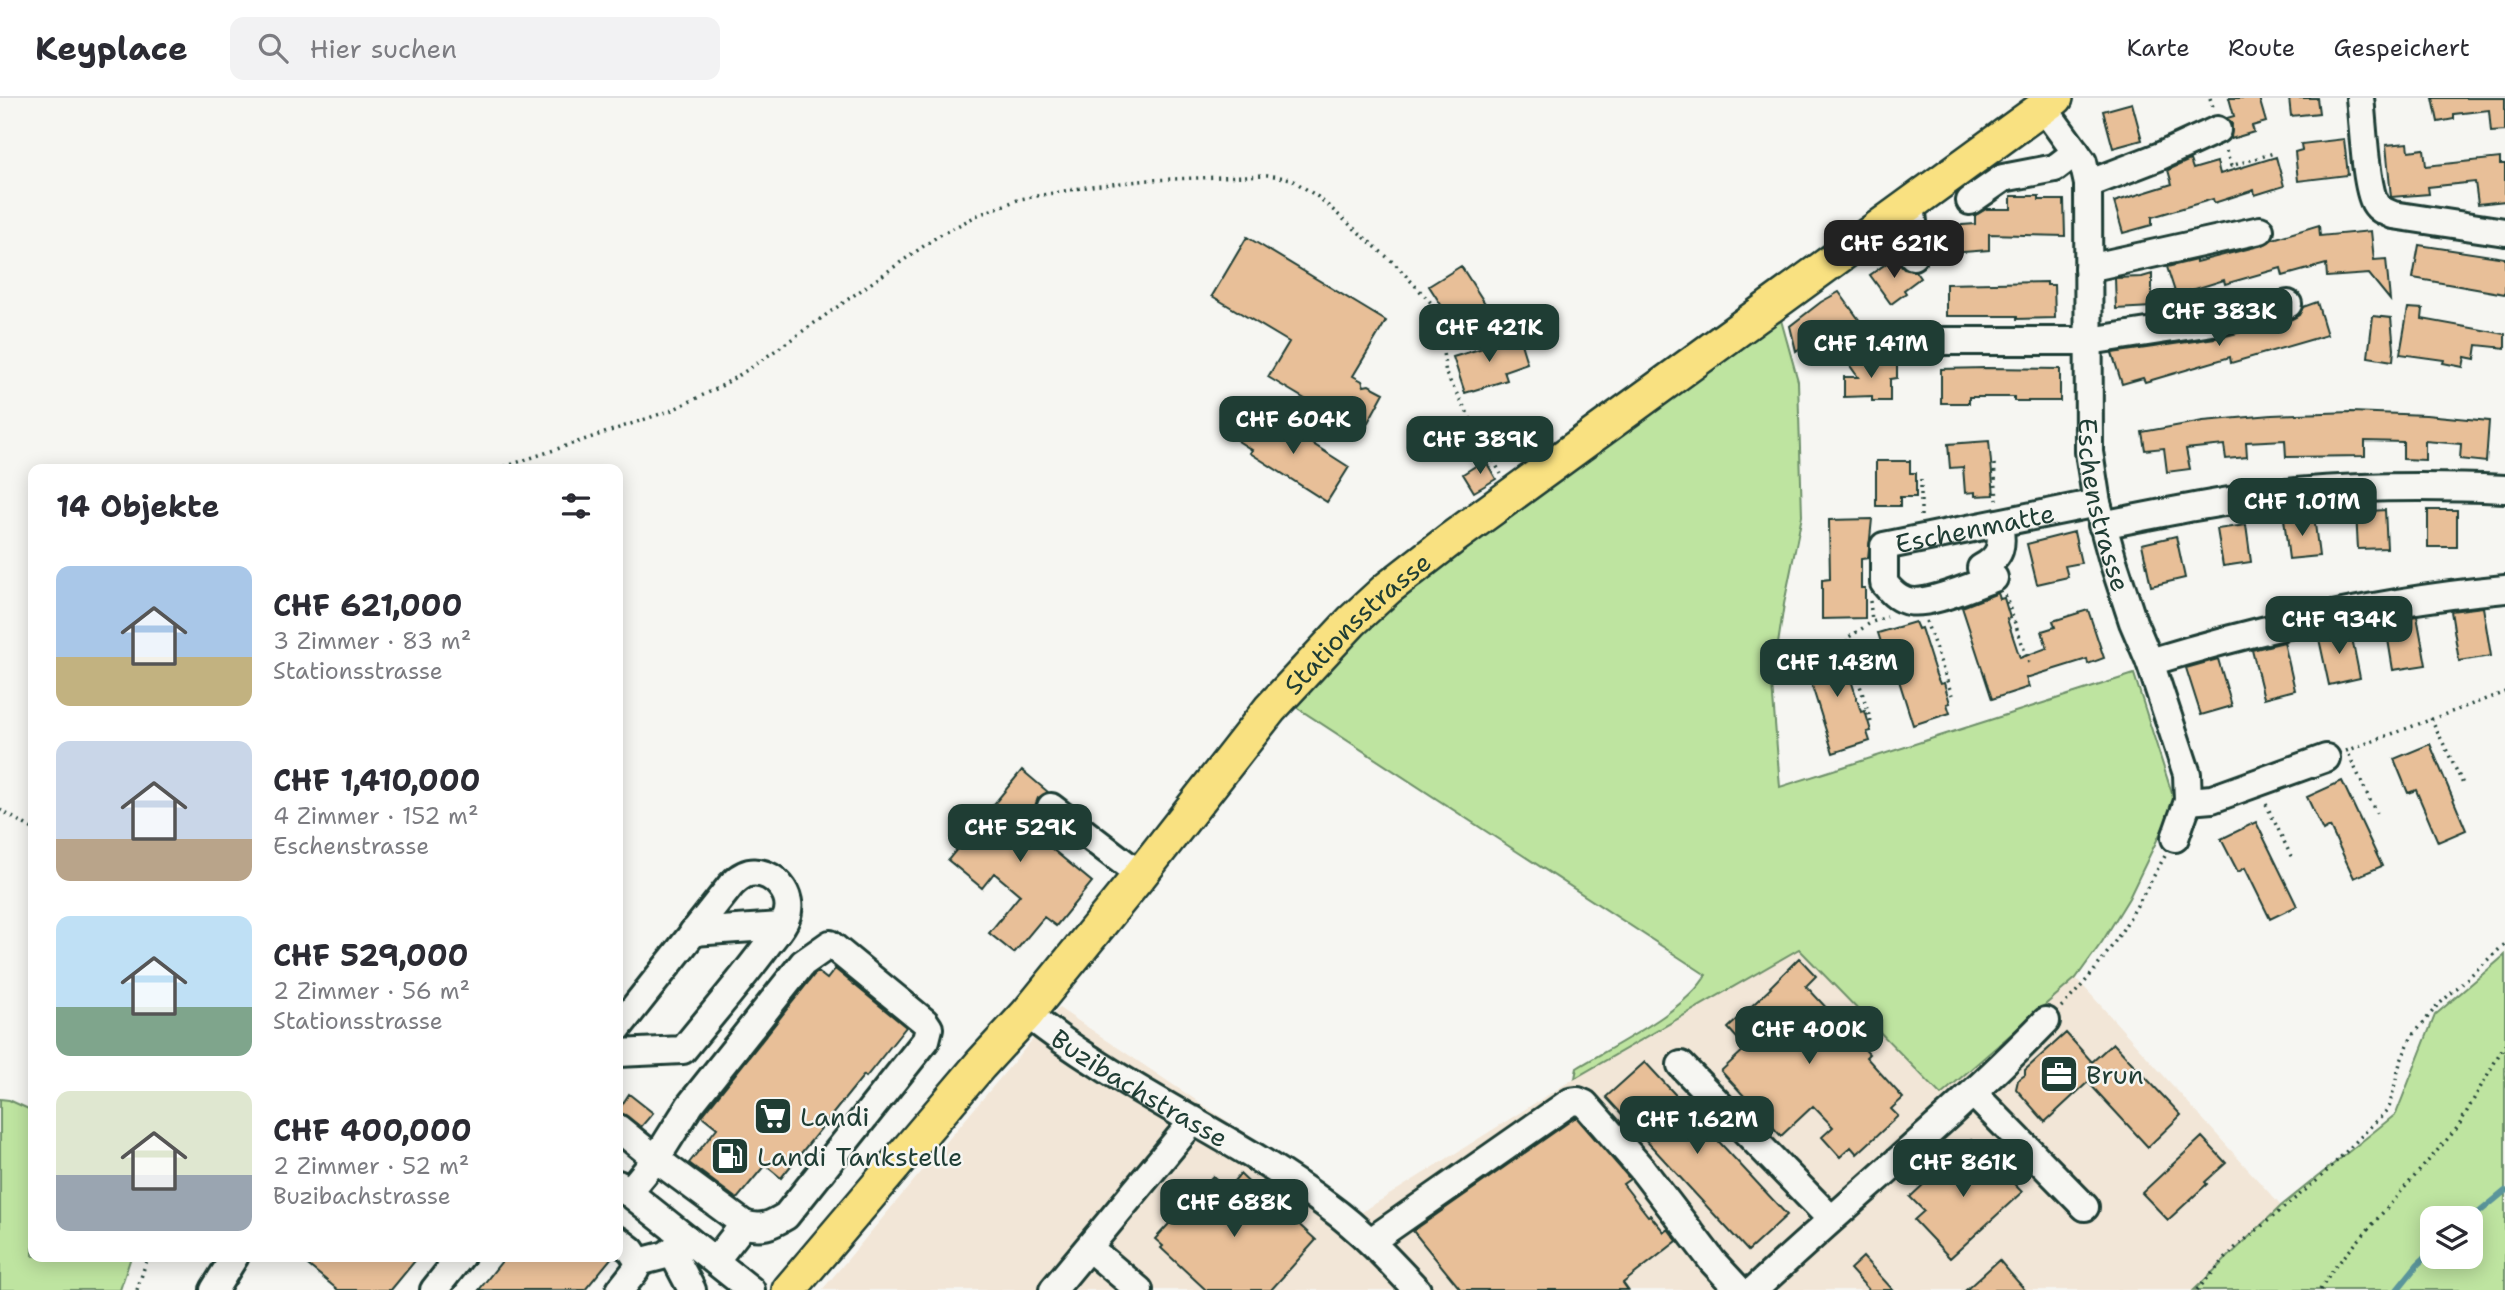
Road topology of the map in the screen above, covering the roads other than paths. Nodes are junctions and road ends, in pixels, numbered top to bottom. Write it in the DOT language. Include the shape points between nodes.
graph roads {
  1 [pos="2360,98"];
  2 [pos="2050,103"];
  3 [pos="2221,139"];
  4 [pos="2076,152"];
  5 [pos="2088,184"];
  6 [pos="1970,201"];
  7 [pos="1911,204"];
  8 [pos="2260,230"];
  9 [pos="2505,232"];
  10 [pos="1913,256"];
  11 [pos="2088,268"];
  12 [pos="2288,304"];
  13 [pos="1887,341"];
  14 [pos="2089,341"];
  15 [pos="2505,489"];
  16 [pos="2099,514"];
  17 [pos="1999,523"];
  18 [pos="2505,589"];
  19 [pos="2150,662"];
  20 [pos="2337,754"];
  21 [pos="2188,801"];
  22 [pos="1051,807"];
  23 [pos="2175,838"];
  24 [pos="1140,875"];
  25 [pos="781,926"];
  26 [pos="693,932"];
  27 [pos="1027,1014"];
  28 [pos="2046,1021"];
  29 [pos="623,1022"];
  30 [pos="623,1053"];
  31 [pos="1681,1065"];
  32 [pos="1973,1093"];
  33 [pos="1194,1120"];
  34 [pos="623,1132"];
  35 [pos="656,1159"];
  36 [pos="623,1188"];
  37 [pos="2085,1207"];
  38 [pos="1830,1218"];
  39 [pos="744,1224"];
  40 [pos="1371,1241"];
  41 [pos="623,1244"];
  42 [pos="680,1245"];
  43 [pos="1088,1248"];
  44 [pos="715,1261"];
  45 [pos="231,1262"];
  46 [pos="456,1262"];
  47 [pos="639,1262"];
  48 [pos="214,1290"];
  49 [pos="434,1290"];
  50 [pos="620,1290"];
  51 [pos="692,1290"];
  52 [pos="751,1290"];
  53 [pos="789,1290"];
  54 [pos="1053,1290"];
  55 [pos="1139,1290"];
  56 [pos="1417,1290"];
  57 [pos="1740,1290"];
  58 [pos="1754,1290"];
  1 -- 9 [label="street" via="2370,187 2378,208 2393,215"];
  2 -- 4 [label="street, Eschenstrasse"];
  2 -- 7 [label="main road, Stationsstrasse"];
  3 -- 5 [label="street"];
  4 -- 5 [label="street, Eschenstrasse" via="2086,167"];
  4 -- 6 [label="street" via="2055,168 2003,178"];
  5 -- 11 [label="street, Eschenstrasse"];
  7 -- 10 [label="street"];
  7 -- 24 [label="main road, Stationsstrasse" via="1388,588 1270,709"];
  8 -- 11 [label="street"];
  11 -- 14 [label="street, Eschenstrasse"];
  12 -- 14 [label="street" via="2218,321"];
  13 -- 14 [label="street"];
  14 -- 16 [label="street, Eschenstrasse" via="2089,452"];
  15 -- 16 [label="street, Eschenmatte" via="2297,492"];
  16 -- 17 [label="street, Eschenmatte"];
  16 -- 19 [label="street, Eschenstrasse"];
  17 -- 17 [label="street, Eschenmatte" via="1884,546 1884,583 1895,596 1920,604 1987,573 2002,547"];
  18 -- 19 [label="street" via="2389,604 2223,640"];
  19 -- 21 [label="street" via="2187,774"];
  20 -- 21 [label="street" via="2212,799"];
  21 -- 23 [label="street"];
  22 -- 24 [label="street"];
  24 -- 27 [label="main road, Stationsstrasse"];
  25 -- 26 [label="street"];
  25 -- 26 [label="street" via="789,905 787,894 771,878 750,873 731,885"];
  25 -- 30 [label="street" via="683,1050"];
  26 -- 29 [label="street"];
  27 -- 33 [label="street, Buzibachstrasse" via="1093,1061"];
  27 -- 53 [label="main road, Stationsstrasse"];
  28 -- 32 [label="street"];
  31 -- 38 [label="street"];
  32 -- 37 [label="street"];
  32 -- 38 [label="street"];
  33 -- 40 [label="street, Buzibachstrasse" via="1290,1178"];
  33 -- 43 [label="street"];
  34 -- 35 [label="street"];
  35 -- 36 [label="street"];
  35 -- 39 [label="street"];
  35 -- 39 [label="street" via="690,1105 803,963 830,944 925,1022 929,1034 786,1216 769,1226"];
  36 -- 42 [label="street"];
  38 -- 58 [label="street"];
  39 -- 44 [label="street"];
  40 -- 56 [label="street, Buzibachstrasse"];
  40 -- 57 [label="street" via="1570,1102 1578,1101 1642,1169"];
  41 -- 47 [label="street"];
  42 -- 44 [label="street"];
  42 -- 47 [label="street" via="659,1258"];
  42 -- 51 [label="street"];
  43 -- 54 [label="street"];
  43 -- 55 [label="street"];
  44 -- 52 [label="street"];
  45 -- 48 [label="street"];
  46 -- 49 [label="street"];
  47 -- 50 [label="street"];
}
